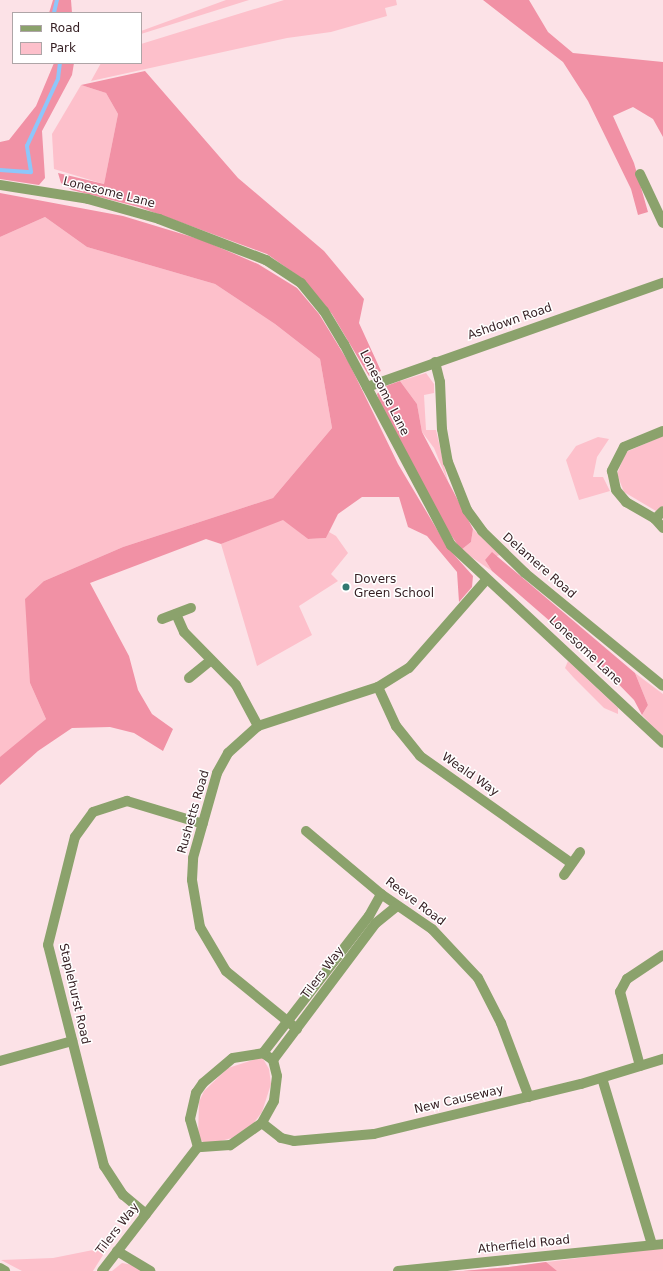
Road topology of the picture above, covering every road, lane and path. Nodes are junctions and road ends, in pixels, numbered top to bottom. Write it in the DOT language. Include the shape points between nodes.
graph roads {
  1 [pos="640,174"];
  2 [pos="0,185"];
  3 [pos="663,223"];
  4 [pos="663,283"];
  5 [pos="435,362"];
  6 [pos="367,387"];
  7 [pos="663,431"];
  8 [pos="663,511"];
  9 [pos="655,519"];
  10 [pos="663,528"];
  11 [pos="486,580"];
  12 [pos="191,608"];
  13 [pos="176,614"];
  14 [pos="162,619"];
  15 [pos="211,660"];
  16 [pos="189,678"];
  17 [pos="663,686"];
  18 [pos="378,687"];
  19 [pos="258,726"];
  20 [pos="663,743"];
  21 [pos="203,824"];
  22 [pos="306,831"];
  23 [pos="580,852"];
  24 [pos="571,863"];
  25 [pos="564,875"];
  26 [pos="381,894"];
  27 [pos="397,906"];
  28 [pos="663,955"];
  29 [pos="286,1021"];
  30 [pos="297,1029"];
  31 [pos="72,1041"];
  32 [pos="263,1053"];
  33 [pos="663,1059"];
  34 [pos="273,1060"];
  35 [pos="0,1061"];
  36 [pos="640,1066"];
  37 [pos="602,1078"];
  38 [pos="529,1097"];
  39 [pos="262,1123"];
  40 [pos="198,1147"];
  41 [pos="146,1214"];
  42 [pos="663,1244"];
  43 [pos="652,1245"];
  44 [pos="117,1251"];
  45 [pos="0,1268"];
  46 [pos="5,1271"];
  47 [pos="102,1271"];
  48 [pos="150,1271"];
  49 [pos="398,1271"];
  1 -- 3 [label="street"];
  2 -- 6 [label="street, Lonesome Lane" via="88,199 159,219 266,260 301,283 324,311"];
  4 -- 5 [label="street, Ashdown Road"];
  5 -- 6 [label="street, Ashdown Road"];
  5 -- 17 [label="street, Delamere Road" via="440,382 442,429 448,462 467,510 482,531 525,573"];
  6 -- 11 [label="street, Lonesome Lane" via="451,546"];
  7 -- 9 [label="street" via="624,447 612,471 620,497"];
  8 -- 9 [label="street"];
  9 -- 10 [label="street"];
  11 -- 18 [label="street, Rushetts Road" via="414,663"];
  11 -- 20 [label="street, Lonesome Lane" via="567,650"];
  12 -- 13 [label="street"];
  13 -- 14 [label="street"];
  13 -- 15 [label="street" via="184,632"];
  15 -- 16 [label="street"];
  15 -- 19 [label="street" via="236,685"];
  18 -- 19 [label="street, Rushetts Road"];
  18 -- 24 [label="street, Weald Way" via="396,726 420,756"];
  19 -- 21 [label="street, Rushetts Road" via="228,753 217,773"];
  21 -- 29 [label="street, Rushetts Road" via="193,858 192,880 200,927 226,971"];
  21 -- 31 [label="street, Staplehurst Road" via="128,801 93,812 81,825 60,885 48,945"];
  22 -- 26 [label="street, Reeve Road"];
  23 -- 24 [label="street"];
  24 -- 25 [label="street"];
  26 -- 27 [label="street, Reeve Road"];
  26 -- 29 [label="street, Tilers Way" via="369,916"];
  27 -- 30 [label="street, Tilers Way" via="376,924"];
  27 -- 38 [label="street, Reeve Road" via="432,929 478,978 501,1023"];
  28 -- 36 [label="street" via="627,979 620,992"];
  29 -- 30 [label="street, Rushetts Road"];
  29 -- 32 [label="street, Tilers Way"];
  30 -- 34 [label="street, Tilers Way"];
  31 -- 35 [label="street"];
  31 -- 41 [label="street, Staplehurst Road" via="108,1176 123,1195"];
  32 -- 34 [label="street"];
  32 -- 40 [label="street" via="233,1058 203,1083 196,1093 190,1119"];
  33 -- 36 [label="street, New Causeway"];
  34 -- 39 [label="street" via="277,1091"];
  36 -- 37 [label="street, New Causeway"];
  37 -- 38 [label="street, New Causeway"];
  37 -- 43 [label="street"];
  38 -- 39 [label="street, New Causeway" via="374,1134 294,1141 280,1138"];
  39 -- 40 [label="street" via="230,1145"];
  40 -- 41 [label="street, Tilers Way"];
  41 -- 44 [label="street, Tilers Way"];
  42 -- 43 [label="street, Atherfield Road"];
  43 -- 49 [label="street, Atherfield Road"];
  44 -- 47 [label="street, Tilers Way"];
  44 -- 48 [label="street"];
  45 -- 46 [label="street"];
}
